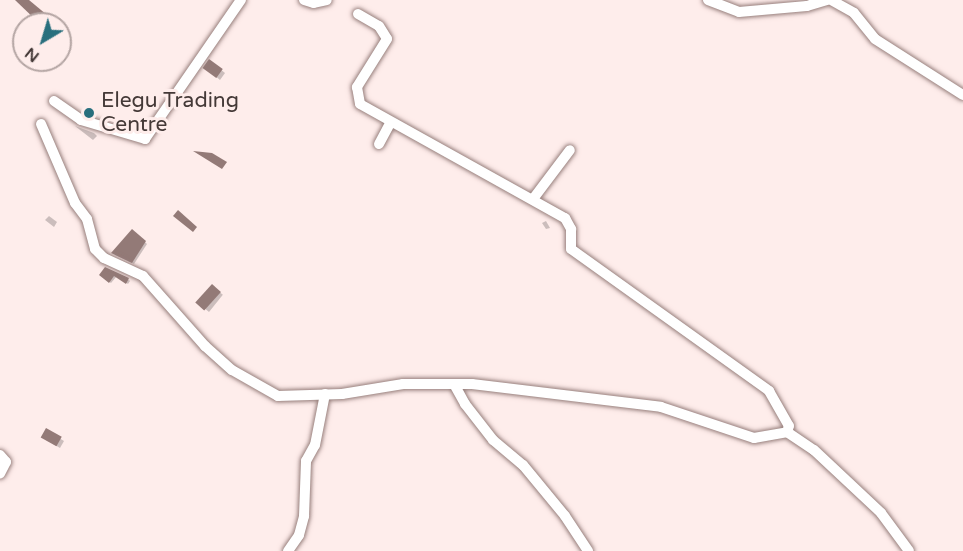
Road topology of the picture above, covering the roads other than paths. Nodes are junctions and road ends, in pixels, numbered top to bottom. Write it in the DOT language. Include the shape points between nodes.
graph roads {
  1 [pos="241,0"];
  2 [pos="304,0"];
  3 [pos="327,0"];
  4 [pos="708,0"];
  5 [pos="829,0"];
  6 [pos="358,14"];
  7 [pos="963,94"];
  8 [pos="54,101"];
  9 [pos="390,123"];
  10 [pos="40,124"];
  11 [pos="379,144"];
  12 [pos="570,150"];
  13 [pos="533,199"];
  14 [pos="454,384"];
  15 [pos="325,394"];
  16 [pos="787,432"];
  17 [pos="0,455"];
  18 [pos="0,474"];
  19 [pos="288,551"];
  20 [pos="588,551"];
  21 [pos="909,551"];
  1 -- 8 [label="street" via="145,139 81,120"];
  2 -- 3 [label="street"];
  4 -- 5 [label="street" via="739,12 807,6"];
  5 -- 7 [label="street" via="854,13 875,39"];
  6 -- 9 [label="street" via="379,26 387,39 366,68 357,87 358,99"];
  9 -- 11 [label="street"];
  9 -- 13 [label="street"];
  10 -- 15 [label="street" via="70,193 87,219 95,249 104,258 144,276 205,346 256,385 278,396"];
  12 -- 13 [label="street"];
  13 -- 16 [label="street" via="565,218 571,229 571,249 769,391 789,426"];
  14 -- 15 [label="street" via="403,384"];
  14 -- 16 [label="street" via="526,388 660,407 754,438"];
  14 -- 20 [label="street" via="483,426 523,465 565,516"];
  15 -- 19 [label="street" via="315,444 306,461 304,516 299,535"];
  16 -- 21 [label="street" via="814,450 881,513"];
  17 -- 18 [label="street" via="6,462"];
}
